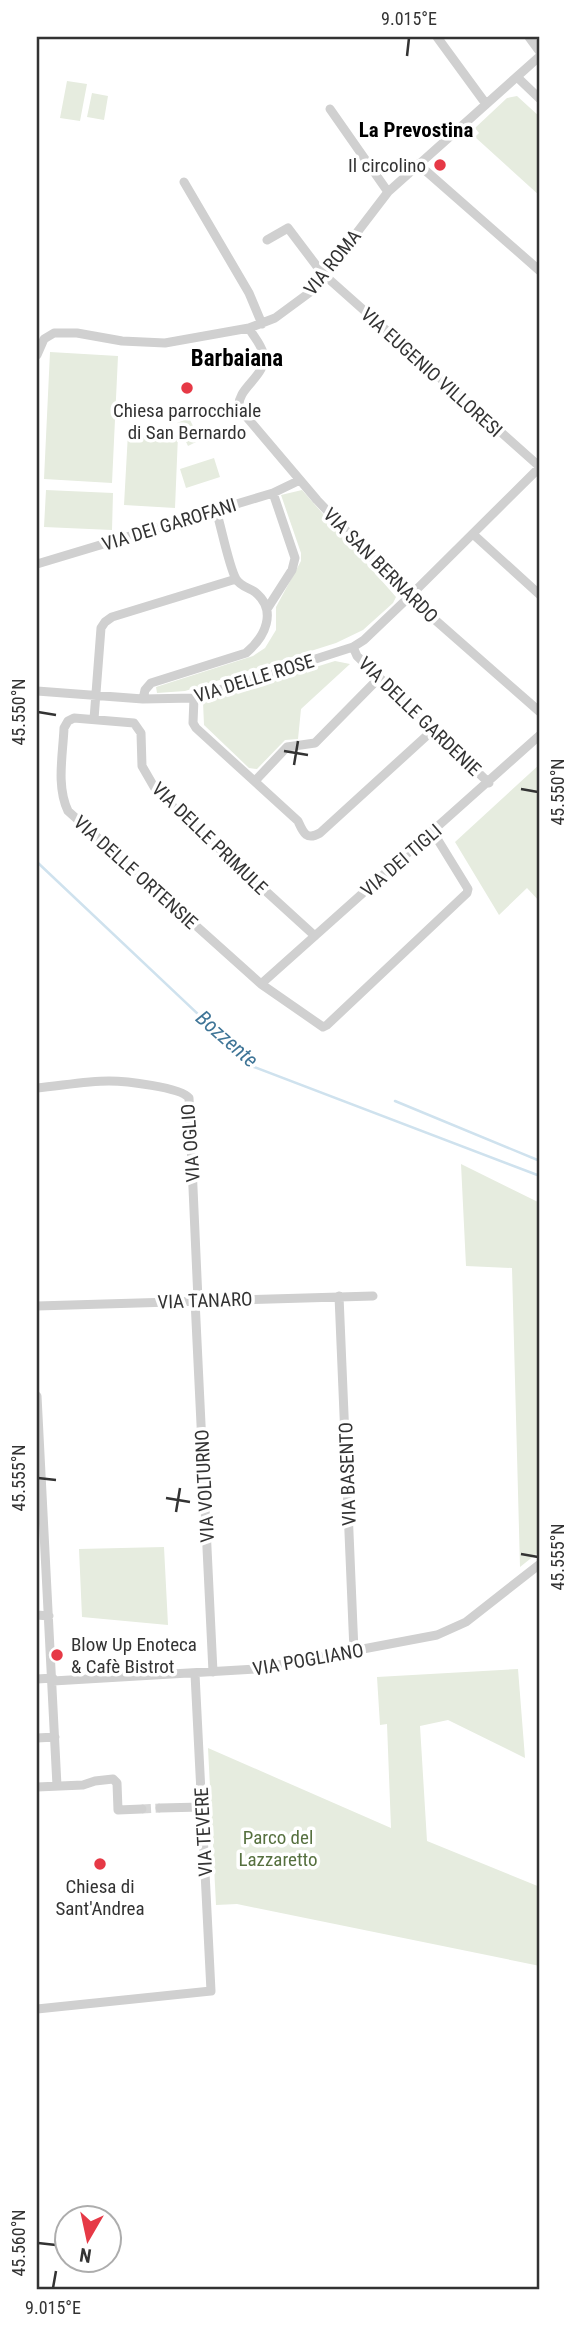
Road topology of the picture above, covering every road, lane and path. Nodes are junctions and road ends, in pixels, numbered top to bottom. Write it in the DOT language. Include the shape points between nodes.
graph roads {
  1 [pos="437,37"];
  2 [pos="529,37"];
  3 [pos="540,54"];
  4 [pos="517,77"];
  5 [pos="540,99"];
  6 [pos="486,104"];
  7 [pos="330,109"];
  8 [pos="418,164"];
  9 [pos="184,182"];
  10 [pos="388,192"];
  11 [pos="267,240"];
  12 [pos="538,265"];
  13 [pos="325,276"];
  14 [pos="262,324"];
  15 [pos="248,328"];
  16 [pos="37,355"];
  17 [pos="540,467"];
  18 [pos="300,481"];
  19 [pos="273,493"];
  20 [pos="216,510"];
  21 [pos="474,535"];
  22 [pos="37,564"];
  23 [pos="236,579"];
  24 [pos="540,595"];
  25 [pos="409,597"];
  26 [pos="267,609"];
  27 [pos="353,647"];
  28 [pos="379,678"];
  29 [pos="37,691"];
  30 [pos="96,695"];
  31 [pos="194,698"];
  32 [pos="144,699"];
  33 [pos="540,712"];
  34 [pos="94,719"];
  35 [pos="433,730"];
  36 [pos="540,735"];
  37 [pos="255,781"];
  38 [pos="489,783"];
  39 [pos="433,832"];
  40 [pos="315,936"];
  41 [pos="261,984"];
  42 [pos="37,1088"];
  43 [pos="339,1296"];
  44 [pos="373,1296"];
  45 [pos="196,1300"];
  46 [pos="37,1306"];
  47 [pos="37,1396"];
  48 [pos="540,1564"];
  49 [pos="37,1615"];
  50 [pos="49,1616"];
  51 [pos="354,1651"];
  52 [pos="213,1672"];
  53 [pos="195,1674"];
  54 [pos="37,1679"];
  55 [pos="53,1680"];
  56 [pos="55,1737"];
  57 [pos="37,1738"];
  58 [pos="57,1786"];
  59 [pos="37,1787"];
  60 [pos="202,1807"];
  61 [pos="160,1808"];
  62 [pos="142,1809"];
  63 [pos="37,2009"];
  1 -- 6 [label="street"];
  2 -- 3 [label="street"];
  3 -- 4 [label="street"];
  4 -- 5 [label="street"];
  4 -- 6 [label="street"];
  6 -- 8 [label="street, VIA ROMA"];
  7 -- 10 [label="street"];
  8 -- 10 [label="street, VIA ROMA"];
  8 -- 12 [label="street"];
  9 -- 14 [label="street" via="249,293"];
  10 -- 13 [label="street, VIA ROMA"];
  11 -- 13 [label="street, VIA EUGENIO VILLORESI" via="288,228"];
  13 -- 14 [label="street, VIA ROMA" via="303,299"];
  13 -- 17 [label="street, VIA EUGENIO VILLORESI"];
  14 -- 15 [label="street, VIA ROMA"];
  15 -- 16 [label="street, VIA ROMA" via="165,343 58,332 44,339"];
  15 -- 18 [label="street, VIA SAN BERNARDO" via="264,356 239,408"];
  17 -- 21 [label="street, VIA DELLE ROSE"];
  18 -- 19 [label="street, VIA DEI GAROFANI"];
  18 -- 25 [label="street, VIA SAN BERNARDO"];
  19 -- 20 [label="street, VIA DEI GAROFANI"];
  19 -- 26 [label="street" via="295,558"];
  20 -- 22 [label="street, VIA DEI GAROFANI"];
  20 -- 23 [label="street"];
  21 -- 24 [label="street"];
  21 -- 25 [label="street, VIA DELLE ROSE"];
  23 -- 26 [label="street" via="254,591"];
  23 -- 30 [label="street" via="104,622"];
  25 -- 27 [label="street, VIA DELLE ROSE"];
  25 -- 33 [label="street, VIA SAN BERNARDO"];
  26 -- 32 [label="street" via="264,633 246,653 151,683"];
  27 -- 28 [label="street, VIA DELLE GARDENIE"];
  27 -- 31 [label="street, VIA DELLE ROSE"];
  28 -- 35 [label="street, VIA DELLE GARDENIE"];
  28 -- 37 [label="street" via="315,743 287,747"];
  29 -- 30 [label="street, VIA DELLE ROSE"];
  30 -- 32 [label="street, VIA DELLE ROSE"];
  30 -- 34 [label="street"];
  31 -- 32 [label="street, VIA DELLE ROSE"];
  31 -- 37 [label="street" via="196,728"];
  34 -- 40 [label="street, VIA DELLE PRIMULE" via="128,721 138,727 142,766 157,792"];
  34 -- 41 [label="street, VIA DELLE ORTENSIE" via="74,718 64,728 61,787 68,811"];
  35 -- 37 [label="street" via="314,836 306,836 298,821"];
  35 -- 38 [label="street, VIA DELLE GARDENIE"];
  36 -- 38 [label="street, VIA DEI TIGLI"];
  38 -- 39 [label="street, VIA DEI TIGLI"];
  39 -- 40 [label="street, VIA DEI TIGLI"];
  39 -- 41 [label="street, VIA DELLE ORTENSIE" via="467,893 327,1025 318,1025"];
  40 -- 41 [label="street, VIA DEI TIGLI"];
  42 -- 45 [label="street, VIA OGLIO" via="110,1081 189,1098"];
  43 -- 44 [label="street, VIA TANARO"];
  43 -- 45 [label="street, VIA TANARO"];
  43 -- 51 [label="street, VIA BASENTO"];
  45 -- 46 [label="street, VIA TANARO"];
  45 -- 52 [label="street, VIA VOLTURNO"];
  47 -- 50 [label="street"];
  48 -- 51 [label="street, VIA POGLIANO" via="483,1610 448,1631"];
  49 -- 50 [label="street"];
  50 -- 55 [label="street"];
  51 -- 52 [label="street, VIA POGLIANO"];
  52 -- 53 [label="street, VIA POGLIANO"];
  53 -- 55 [label="street, VIA POGLIANO"];
  53 -- 60 [label="street, VIA TEVERE"];
  54 -- 55 [label="street, VIA POGLIANO"];
  55 -- 56 [label="street"];
  56 -- 57 [label="street"];
  56 -- 58 [label="street"];
  58 -- 59 [label="street"];
  58 -- 62 [label="street" via="113,1779 118,1810"];
  60 -- 61 [label="street"];
  60 -- 63 [label="street, VIA TEVERE" via="211,1991"];
}
